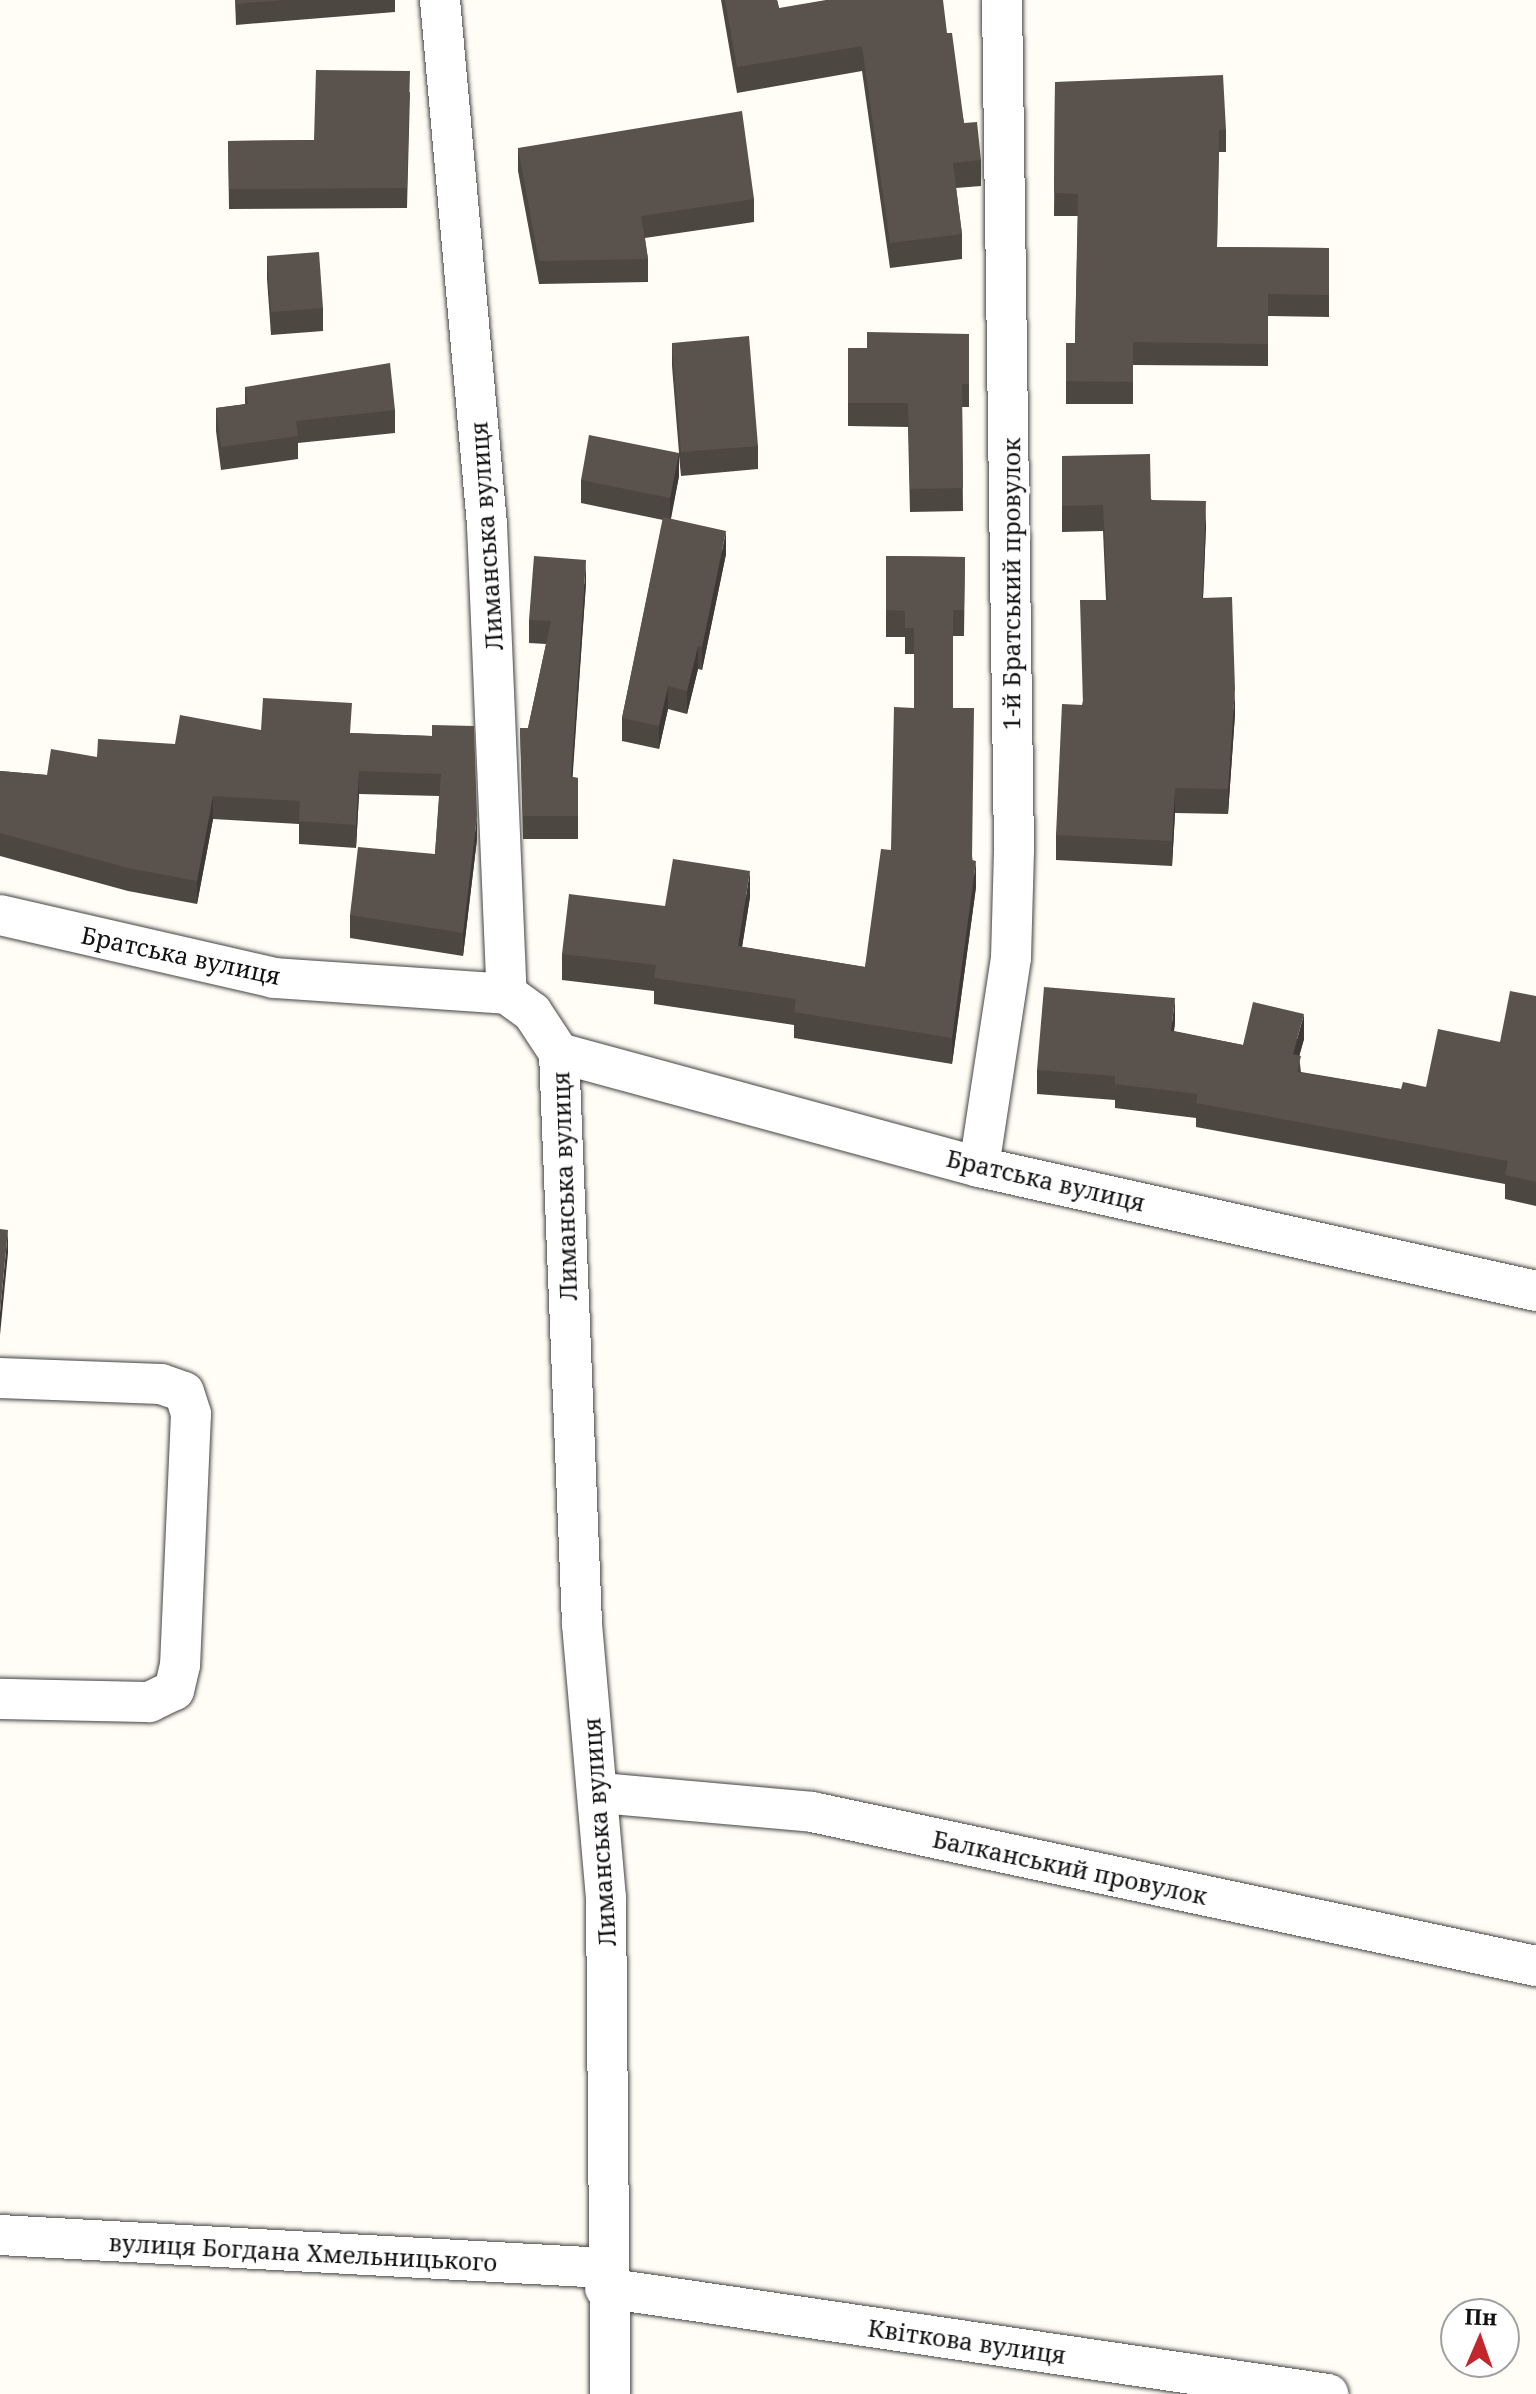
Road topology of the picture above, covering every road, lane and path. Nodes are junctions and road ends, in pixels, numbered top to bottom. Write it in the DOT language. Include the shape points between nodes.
graph roads {
  1 [pos="440,0"];
  2 [pos="1002,0"];
  3 [pos="0,915"];
  4 [pos="507,994"];
  5 [pos="559,1053"];
  6 [pos="979,1167"];
  7 [pos="1536,1291"];
  8 [pos="0,1378"];
  9 [pos="0,1699"];
  10 [pos="601,1793"];
  11 [pos="1536,1966"];
  12 [pos="0,2235"];
  13 [pos="606,2278"];
  14 [pos="610,2394"];
  15 [pos="1328,2394"];
  1 -- 4 [label="street, Лиманська вулиця" via="487,525"];
  2 -- 6 [label="street, 1-й Братський провулок" via="1014,862 1011,958"];
  3 -- 4 [label="street, Братська вулиця" via="274,978"];
  4 -- 5 [label="street, Лиманська вулиця" via="532,1012"];
  5 -- 6 [label="street, Братська вулиця"];
  5 -- 10 [label="street, Лиманська вулиця" via="582,1624"];
  6 -- 7 [label="street, Братська вулиця"];
  8 -- 9 [label="street" via="161,1384 184,1392 191,1414 180,1665 174,1690 149,1702"];
  10 -- 11 [label="street, Балканський провулок" via="812,1812"];
  10 -- 13 [label="street, Лиманська вулиця" via="607,1926"];
  12 -- 13 [label="street, вулиця Богдана Хмельницького"];
  13 -- 14 [label="street, Лиманська вулиця"];
  13 -- 15 [label="street, Квіткова вулиця"];
}
